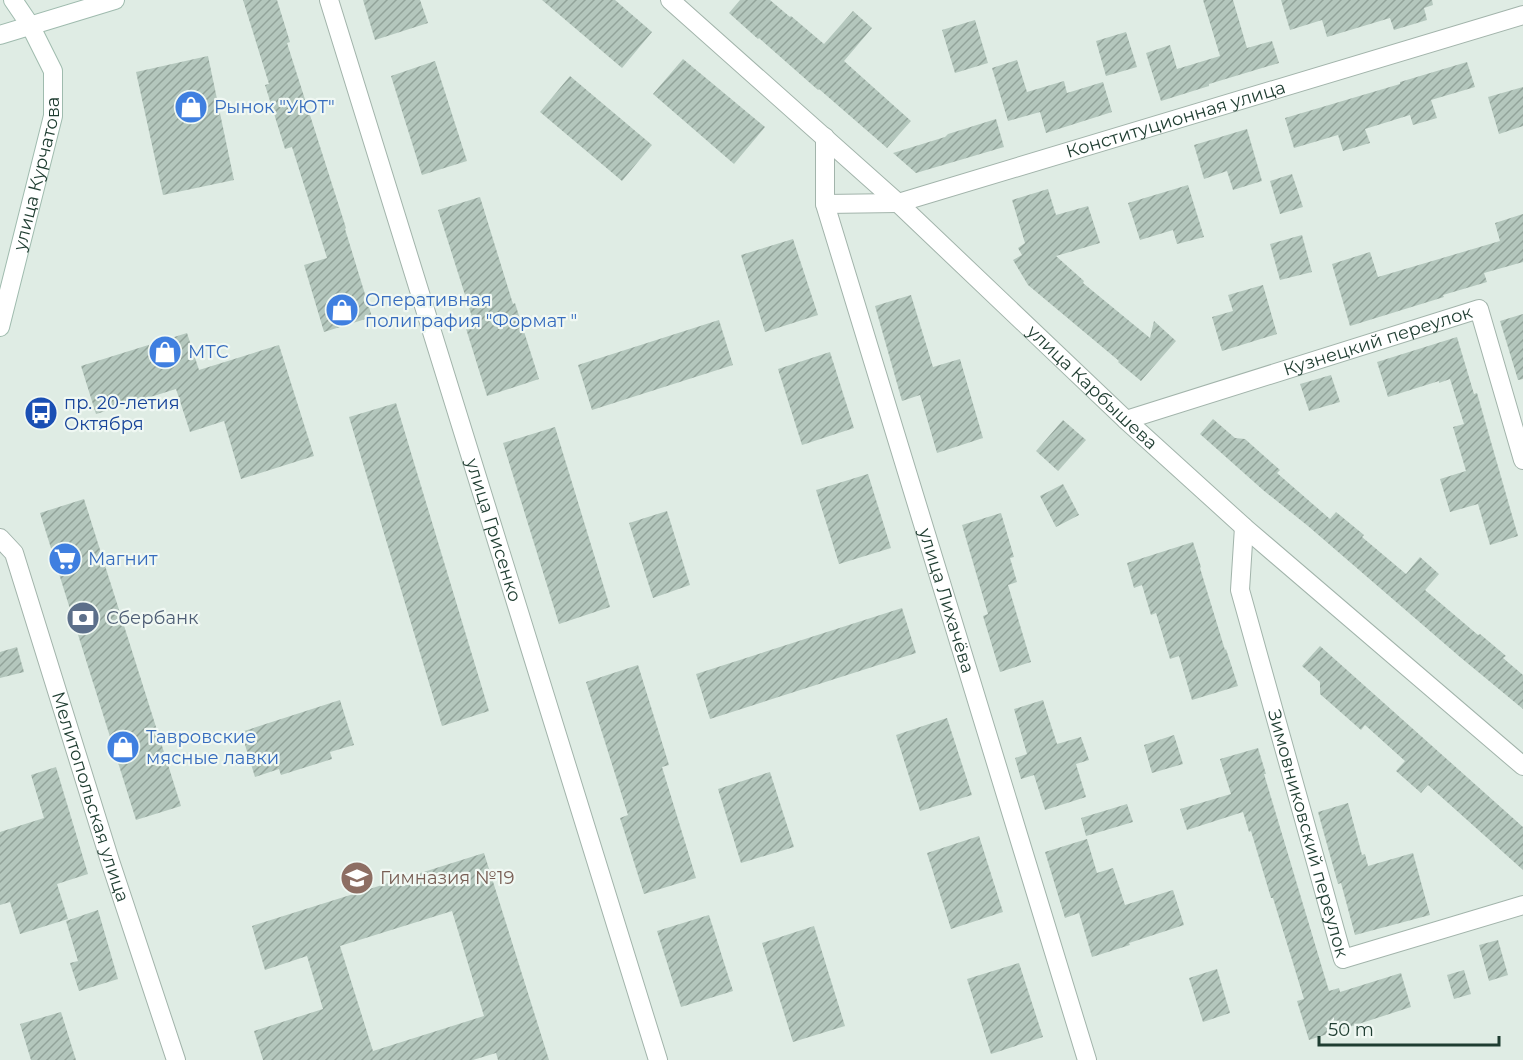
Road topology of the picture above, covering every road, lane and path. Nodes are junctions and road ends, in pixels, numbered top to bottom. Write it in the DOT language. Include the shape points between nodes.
graph roads {
  1 [pos="13,0"];
  2 [pos="116,0"];
  3 [pos="329,0"];
  4 [pos="670,0"];
  5 [pos="1523,15"];
  6 [pos="30,25"];
  7 [pos="0,35"];
  8 [pos="825,137"];
  9 [pos="898,203"];
  10 [pos="825,204"];
  11 [pos="0,327"];
  12 [pos="1126,420"];
  13 [pos="1523,460"];
  14 [pos="1244,527"];
  15 [pos="0,538"];
  16 [pos="1523,766"];
  17 [pos="1523,905"];
  18 [pos="176,1060"];
  19 [pos="658,1060"];
  20 [pos="1087,1060"];
  1 -- 6 [label="street, улица Курчатова"];
  2 -- 6 [label="street"];
  3 -- 19 [label="street, улица Грисенко"];
  4 -- 8 [label="street, улица Карбышева"];
  5 -- 9 [label="street, Конституционная улица"];
  6 -- 7 [label="street"];
  6 -- 11 [label="street, улица Курчатова" via="52,71 53,116"];
  8 -- 9 [label="street, улица Карбышева"];
  8 -- 10 [label="street, улица Лихачёва"];
  9 -- 10 [label="street, Конституционная улица"];
  9 -- 12 [label="street, улица Карбышева"];
  10 -- 20 [label="street, улица Лихачёва"];
  12 -- 13 [label="street, Кузнецкий переулок" via="1479,309"];
  12 -- 14 [label="street, улица Карбышева"];
  14 -- 16 [label="street, улица Карбышева"];
  14 -- 17 [label="street, Зимовниковский переулок" via="1240,590 1343,959"];
  15 -- 18 [label="street, Мелитопольская улица" via="14,553"];
}
